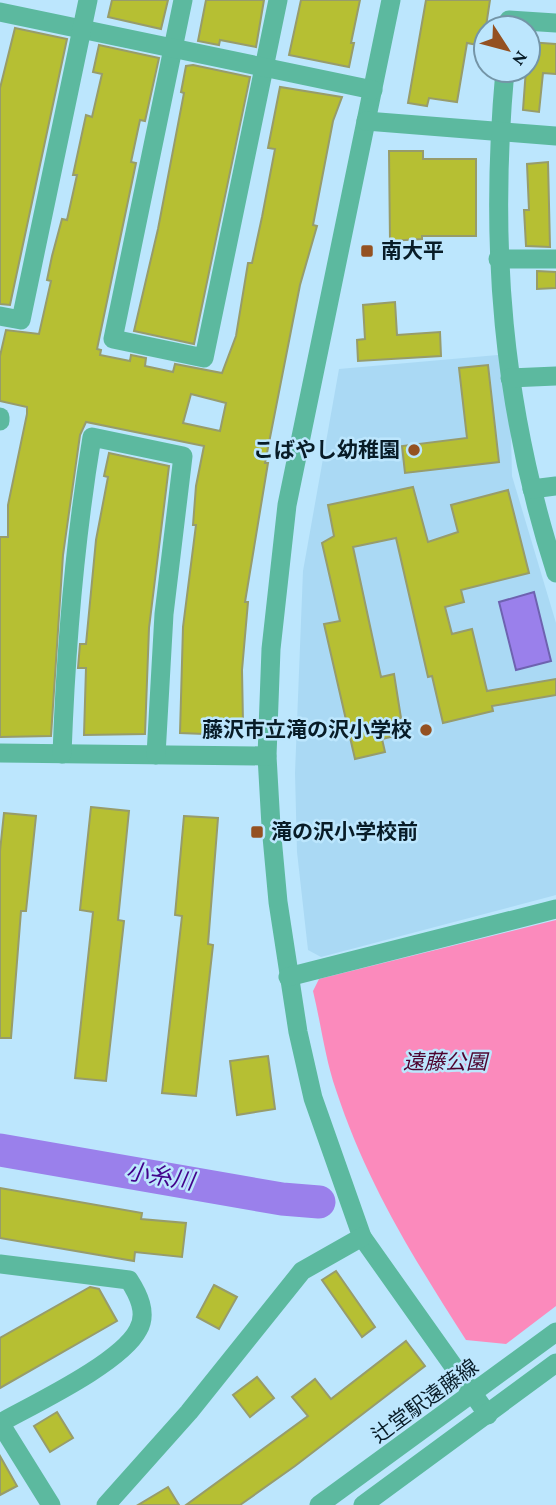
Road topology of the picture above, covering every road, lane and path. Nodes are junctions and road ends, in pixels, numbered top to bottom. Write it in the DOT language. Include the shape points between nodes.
graph roads {
  1 [pos="88,0"];
  2 [pos="183,0"];
  3 [pos="278,0"];
  4 [pos="391,0"];
  5 [pos="0,12"];
  6 [pos="82,29"];
  7 [pos="173,48"];
  8 [pos="264,67"];
  9 [pos="504,84"];
  10 [pos="373,90"];
  11 [pos="366,121"];
  12 [pos="499,132"];
  13 [pos="556,136"];
  14 [pos="498,259"];
  15 [pos="556,260"];
  16 [pos="0,316"];
  17 [pos="556,376"];
  18 [pos="510,378"];
  19 [pos="556,486"];
  20 [pos="532,489"];
  21 [pos="556,573"];
  22 [pos="0,753"];
  23 [pos="62,754"];
  24 [pos="156,755"];
  25 [pos="267,756"];
  26 [pos="556,909"];
  27 [pos="288,977"];
  28 [pos="362,1237"];
  29 [pos="0,1264"];
  30 [pos="556,1332"];
  31 [pos="555,1365"];
  32 [pos="474,1395"];
  33 [pos="488,1415"];
  34 [pos="0,1423"];
  35 [pos="51,1505"];
  36 [pos="106,1505"];
  37 [pos="319,1505"];
  38 [pos="363,1505"];
  1 -- 6 [label="street"];
  2 -- 7 [label="street"];
  3 -- 8 [label="street"];
  4 -- 10 [label="street"];
  5 -- 6 [label="street"];
  6 -- 7 [label="street"];
  6 -- 16 [label="street" via="21,320"];
  7 -- 8 [label="street"];
  7 -- 8 [label="street" via="113,340 204,358"];
  8 -- 10 [label="street"];
  9 -- 12 [label="street"];
  10 -- 11 [label="street"];
  11 -- 12 [label="street"];
  11 -- 25 [label="street" via="287,505 272,637"];
  12 -- 13 [label="street"];
  12 -- 14 [label="street"];
  14 -- 15 [label="street"];
  14 -- 18 [label="street"];
  17 -- 18 [label="street"];
  18 -- 20 [label="street"];
  19 -- 20 [label="street"];
  20 -- 21 [label="street"];
  22 -- 23 [label="street"];
  23 -- 24 [label="street"];
  23 -- 24 [label="street" via="67,625 92,437 183,456 164,614"];
  24 -- 25 [label="street"];
  25 -- 27 [label="street"];
  26 -- 27 [label="street"];
  27 -- 28 [label="street" via="313,1098"];
  28 -- 32 [label="street"];
  28 -- 36 [label="street" via="302,1271 197,1402"];
  29 -- 34 [label="street" via="129,1280 142,1300 139,1329 113,1357"];
  30 -- 32 [label="street, 辻堂駅遠藤線"];
  31 -- 33 [label="street"];
  32 -- 33 [label="street"];
  32 -- 37 [label="street, 辻堂駅遠藤線"];
  33 -- 38 [label="street"];
  34 -- 35 [label="street"];
}
